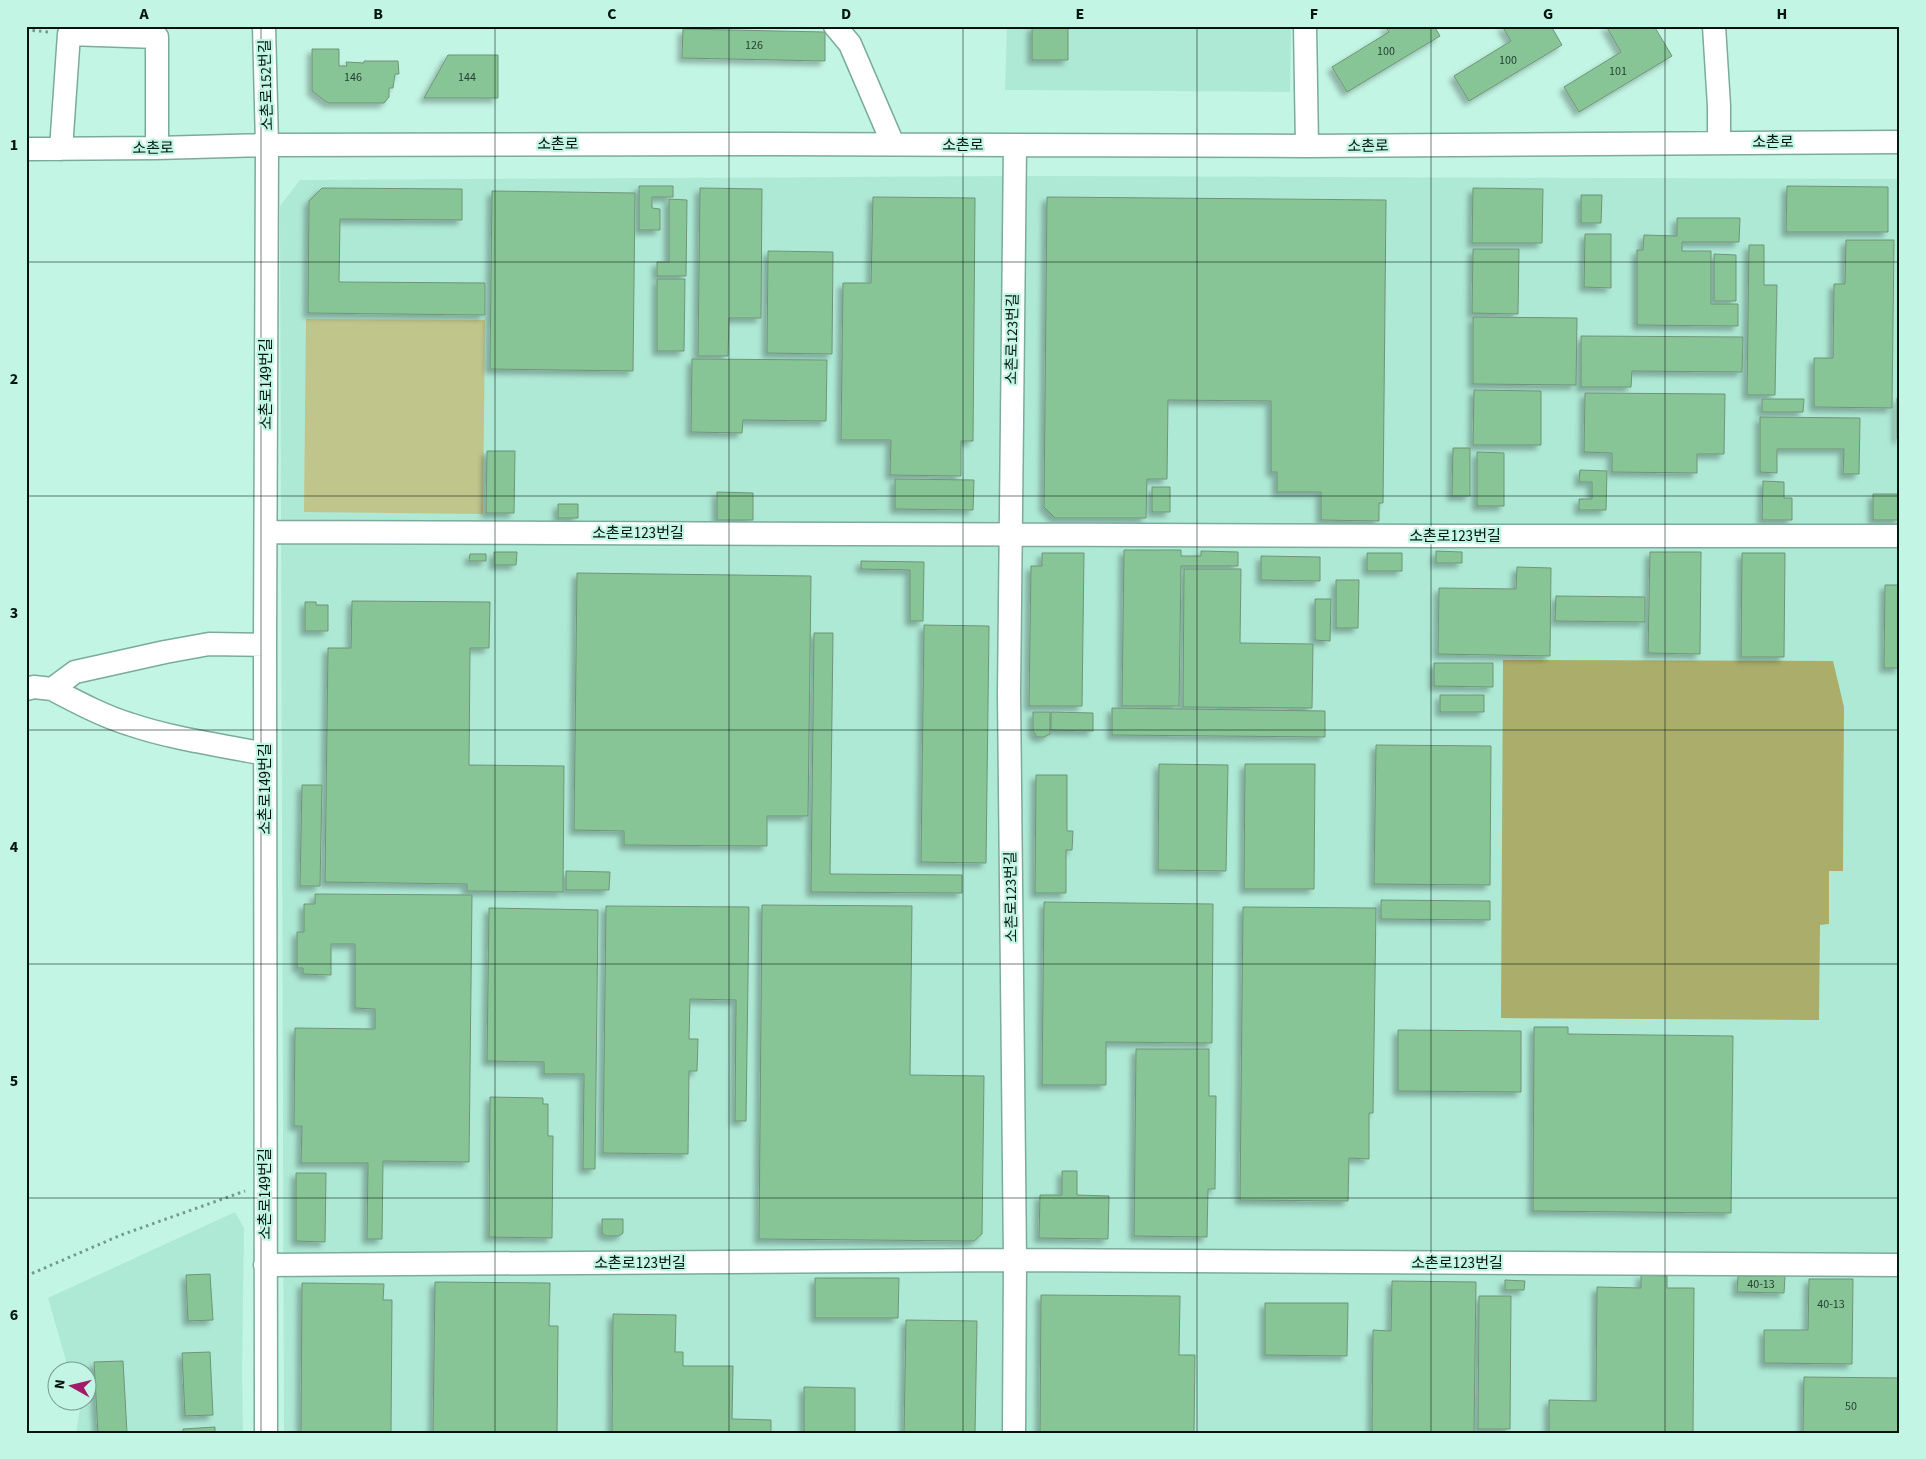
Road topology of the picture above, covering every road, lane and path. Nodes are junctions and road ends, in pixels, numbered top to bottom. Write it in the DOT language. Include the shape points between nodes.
graph roads {
  1 [pos="264,26"];
  2 [pos="835,26"];
  3 [pos="1305,26"];
  4 [pos="1714,26"];
  5 [pos="1719,142"];
  6 [pos="1900,142"];
  7 [pos="893,144"];
  8 [pos="267,145"];
  9 [pos="1015,145"];
  10 [pos="1306,146"];
  11 [pos="26,148"];
  12 [pos="157,148"];
  13 [pos="61,149"];
  14 [pos="266,532"];
  15 [pos="1010,534"];
  16 [pos="1900,536"];
  17 [pos="264,645"];
  18 [pos="26,688"];
  19 [pos="52,689"];
  20 [pos="265,754"];
  21 [pos="265,1184"];
  22 [pos="1014,1260"];
  23 [pos="265,1265"];
  24 [pos="1900,1265"];
  25 [pos="26,1276"];
  26 [pos="266,1433"];
  27 [pos="1014,1433"];
  1 -- 8 [label="street, 소촌로152번길"];
  2 -- 7 [label="street" via="850,44"];
  3 -- 10 [label="street"];
  4 -- 5 [label="street"];
  5 -- 6 [label="street, 소촌로"];
  5 -- 10 [label="street, 소촌로"];
  7 -- 8 [label="street, 소촌로"];
  7 -- 9 [label="street, 소촌로"];
  8 -- 12 [label="street, 소촌로"];
  8 -- 14 [label="street, 소촌로149번길"];
  9 -- 10 [label="street, 소촌로"];
  9 -- 15 [label="street, 소촌로123번길"];
  11 -- 13 [label="street, 소촌로"];
  12 -- 13 [label="street, 소촌로"];
  12 -- 13 [label="street" via="157,37 69,34"];
  14 -- 15 [label="street, 소촌로123번길"];
  14 -- 17 [label="street, 소촌로149번길"];
  15 -- 16 [label="street, 소촌로123번길"];
  15 -- 22 [label="street, 소촌로123번길"];
  17 -- 19 [label="street" via="210,644 165,652 76,672"];
  17 -- 20 [label="street, 소촌로149번길"];
  18 -- 19 [label="street"];
  19 -- 20 [label="street" via="128,724"];
  20 -- 21 [label="street, 소촌로149번길"];
  21 -- 23 [label="street, 소촌로149번길"];
  21 -- 25 [label="path" via="121,1235"];
  22 -- 23 [label="street, 소촌로123번길"];
  22 -- 24 [label="street, 소촌로123번길"];
  22 -- 27 [label="street, 소촌로123번길"];
  23 -- 26 [label="street, 소촌로149번길"];
}
